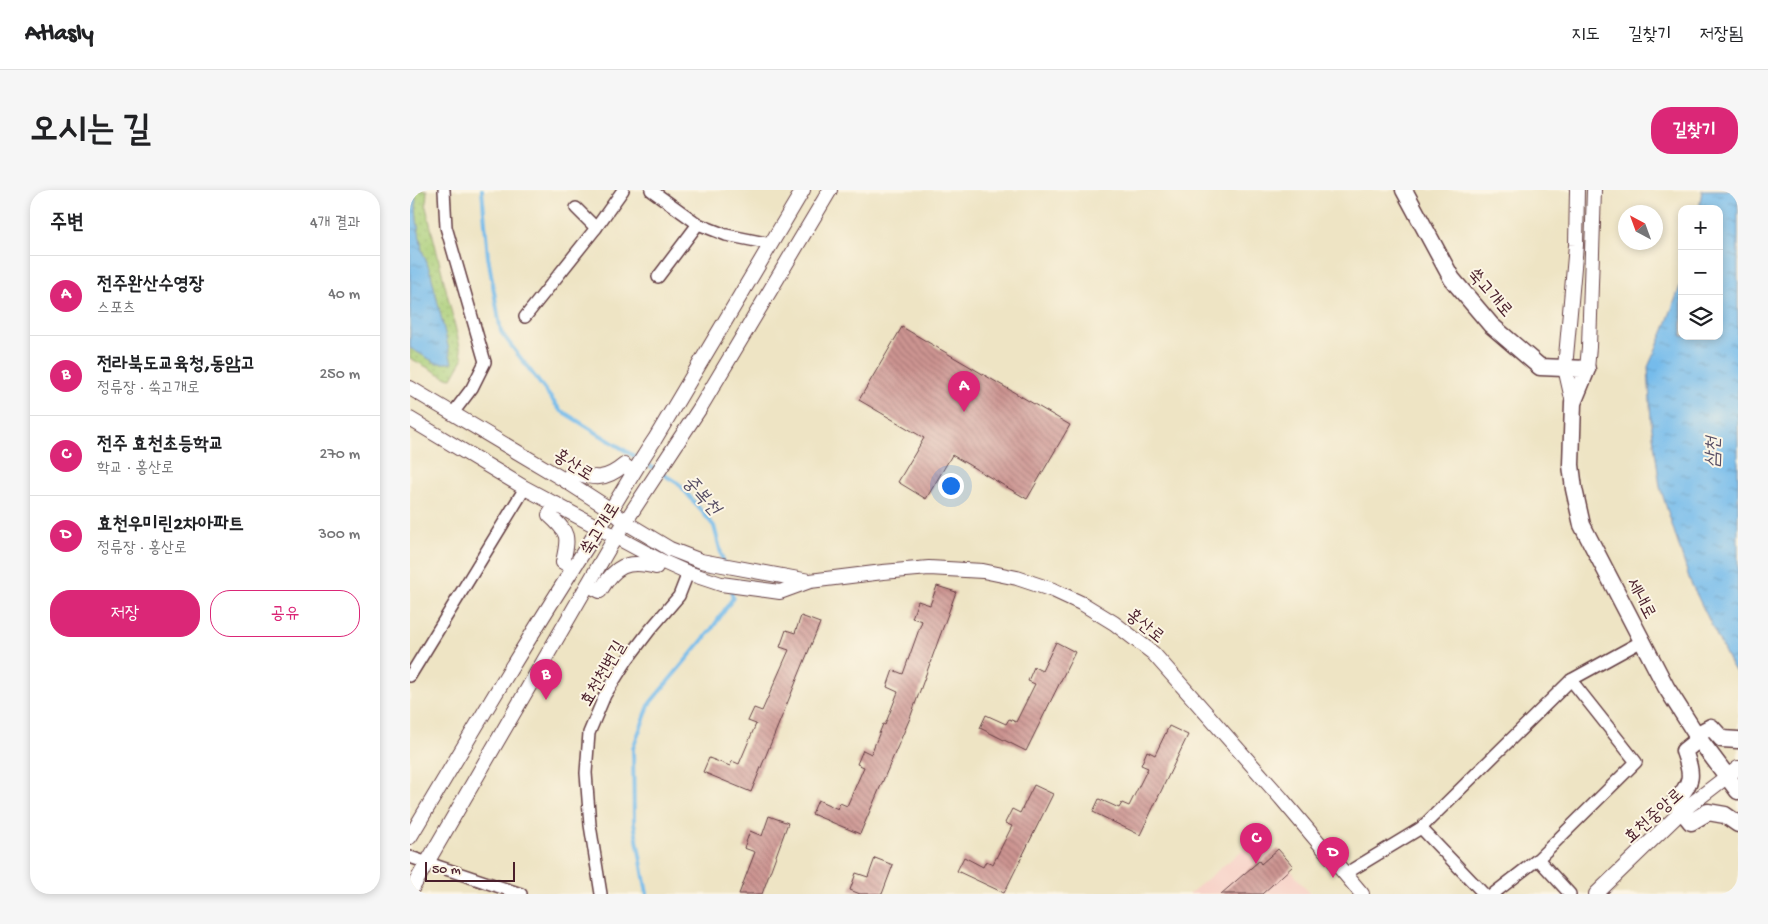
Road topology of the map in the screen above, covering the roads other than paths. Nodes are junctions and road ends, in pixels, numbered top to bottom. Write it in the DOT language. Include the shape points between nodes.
graph roads {
  1 [pos="444,190"];
  2 [pos="623,190"];
  3 [pos="650,190"];
  4 [pos="803,190"];
  5 [pos="830,190"];
  6 [pos="1404,190"];
  7 [pos="1577,190"];
  8 [pos="1594,190"];
  9 [pos="576,208"];
  10 [pos="698,224"];
  11 [pos="596,228"];
  12 [pos="771,244"];
  13 [pos="658,277"];
  14 [pos="526,318"];
  15 [pos="1565,368"];
  16 [pos="1587,369"];
  17 [pos="410,388"];
  18 [pos="1573,403"];
  19 [pos="453,413"];
  20 [pos="410,419"];
  21 [pos="631,475"];
  22 [pos="566,481"];
  23 [pos="525,488"];
  24 [pos="556,504"];
  25 [pos="611,510"];
  26 [pos="625,522"];
  27 [pos="599,527"];
  28 [pos="616,536"];
  29 [pos="659,560"];
  30 [pos="573,568"];
  31 [pos="695,575"];
  32 [pos="810,581"];
  33 [pos="588,585"];
  34 [pos="1642,641"];
  35 [pos="410,676"];
  36 [pos="1570,680"];
  37 [pos="1697,737"];
  38 [pos="1734,740"];
  39 [pos="1733,773"];
  40 [pos="1738,791"];
  41 [pos="1682,812"];
  42 [pos="1738,824"];
  43 [pos="1421,828"];
  44 [pos="410,837"];
  45 [pos="410,857"];
  46 [pos="1538,859"];
  47 [pos="427,863"];
  48 [pos="1345,874"];
  49 [pos="410,892"];
  50 [pos="521,894"];
  51 [pos="601,894"];
  52 [pos="1362,894"];
  53 [pos="1484,894"];
  54 [pos="1493,894"];
  55 [pos="1570,894"];
  56 [pos="1596,894"];
  1 -- 19 [label="street" via="446,227 485,362 472,388"];
  2 -- 11 [label="street"];
  3 -- 10 [label="street"];
  4 -- 12 [label="street, 쑥고개로"];
  5 -- 26 [label="street, 쑥고개로" via="705,400"];
  6 -- 15 [label="main road, 쑥고개로" via="1452,279 1491,324 1540,367"];
  7 -- 15 [label="street, 세내로" via="1576,245"];
  8 -- 16 [label="street, 세내로"];
  9 -- 11 [label="street"];
  10 -- 12 [label="street" via="726,236"];
  10 -- 13 [label="street"];
  11 -- 14 [label="street"];
  12 -- 21 [label="street, 쑥고개로" via="656,439"];
  15 -- 16 [label="main road, 쑥고개로"];
  15 -- 18 [label="street, 세내로"];
  16 -- 18 [label="main road, 세내로"];
  17 -- 19 [label="street, 홍산로"];
  18 -- 34 [label="main road, 세내로" via="1571,465 1582,525"];
  19 -- 22 [label="street, 홍산로"];
  20 -- 23 [label="street, 홍산로"];
  21 -- 22 [label="street" via="624,465 608,476 590,478 572,472"];
  21 -- 25 [label="street, 쑥고개로"];
  22 -- 25 [label="street, 홍산로"];
  23 -- 24 [label="street, 홍산로"];
  23 -- 35 [label="street"];
  24 -- 27 [label="street, 홍산로"];
  24 -- 30 [label="street" via="550,515 564,528 568,543 564,562"];
  25 -- 26 [label="street, 홍산로"];
  25 -- 27 [label="street, 쑥고개로"];
  26 -- 28 [label="street, 쑥고개로"];
  26 -- 32 [label="street, 홍산로" via="670,549 701,561"];
  27 -- 28 [label="street, 홍산로"];
  27 -- 30 [label="street, 쑥고개로"];
  28 -- 29 [label="street, 홍산로"];
  28 -- 33 [label="street, 쑥고개로"];
  29 -- 31 [label="street, 홍산로"];
  29 -- 33 [label="street" via="656,567 638,563 618,568 608,576 600,591"];
  30 -- 44 [label="street, 쑥고개로"];
  31 -- 32 [label="street, 홍산로" via="721,584 780,592"];
  31 -- 51 [label="street, 효천천변길" via="627,660 605,695 589,733 586,773 590,826"];
  32 -- 48 [label="street, 홍산로" via="929,568 983,571 1017,578 1083,604 1153,653"];
  33 -- 47 [label="street, 쑥고개로"];
  34 -- 36 [label="street"];
  34 -- 37 [label="main road, 세내로"];
  36 -- 43 [label="street"];
  36 -- 46 [label="street" via="1636,762"];
  37 -- 38 [label="main road" via="1711,727 1722,739"];
  37 -- 39 [label="main road, 세내로"];
  37 -- 41 [label="main road" via="1684,751 1691,770 1687,788 1675,802"];
  39 -- 40 [label="main road, 세내로"];
  39 -- 41 [label="street, 효천중앙로"];
  41 -- 42 [label="main road" via="1691,822 1708,812 1725,815"];
  41 -- 56 [label="street, 효천중앙로"];
  43 -- 48 [label="street"];
  43 -- 53 [label="street"];
  45 -- 47 [label="street"];
  46 -- 54 [label="street"];
  46 -- 55 [label="street"];
  47 -- 49 [label="street, 쑥고개로"];
  47 -- 50 [label="street"];
  48 -- 52 [label="street, 홍산로"];
}
